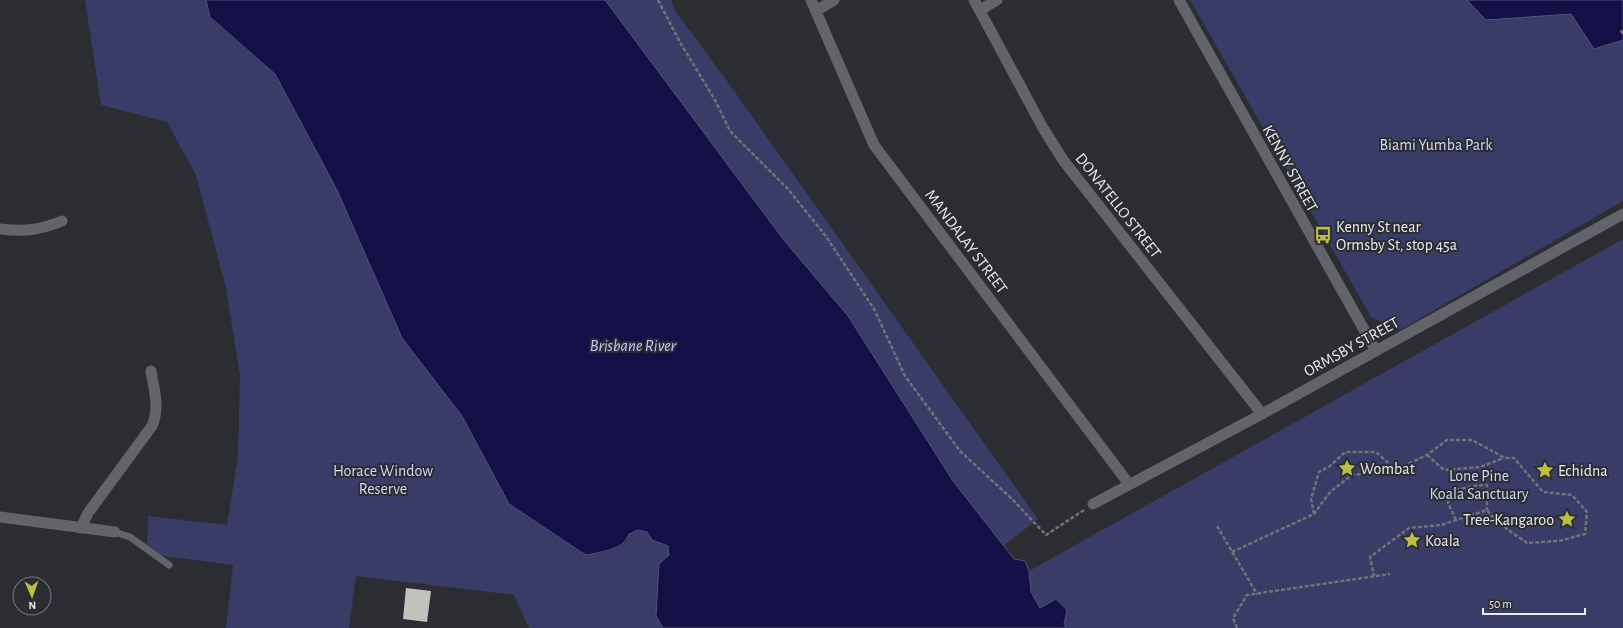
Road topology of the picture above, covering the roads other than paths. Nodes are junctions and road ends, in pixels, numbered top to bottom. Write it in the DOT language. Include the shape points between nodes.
graph roads {
  1 [pos="811,0"];
  2 [pos="834,0"];
  3 [pos="974,0"];
  4 [pos="997,0"];
  5 [pos="1179,0"];
  6 [pos="980,10"];
  7 [pos="816,11"];
  8 [pos="1623,214"];
  9 [pos="62,221"];
  10 [pos="0,229"];
  11 [pos="1376,351"];
  12 [pos="151,371"];
  13 [pos="1262,414"];
  14 [pos="1130,484"];
  15 [pos="1093,504"];
  16 [pos="0,517"];
  17 [pos="81,528"];
  18 [pos="115,532"];
  19 [pos="169,565"];
  1 -- 7 [label="street, MANDALAY STREET"];
  2 -- 7 [label="street"];
  3 -- 6 [label="street, DONATELLO STREET"];
  4 -- 6 [label="street"];
  5 -- 11 [label="street, KENNY STREET"];
  6 -- 13 [label="street, DONATELLO STREET" via="1043,128 1063,160"];
  7 -- 14 [label="street, MANDALAY STREET" via="874,144"];
  8 -- 11 [label="street, ORMSBY STREET"];
  9 -- 10 [label="street" via="37,229"];
  11 -- 13 [label="street, ORMSBY STREET"];
  12 -- 17 [label="street" via="156,402 155,420 88,513"];
  13 -- 14 [label="street, ORMSBY STREET"];
  14 -- 15 [label="street, ORMSBY STREET"];
  16 -- 17 [label="street"];
  17 -- 18 [label="street"];
  18 -- 19 [label="lane" via="130,537"];
}
